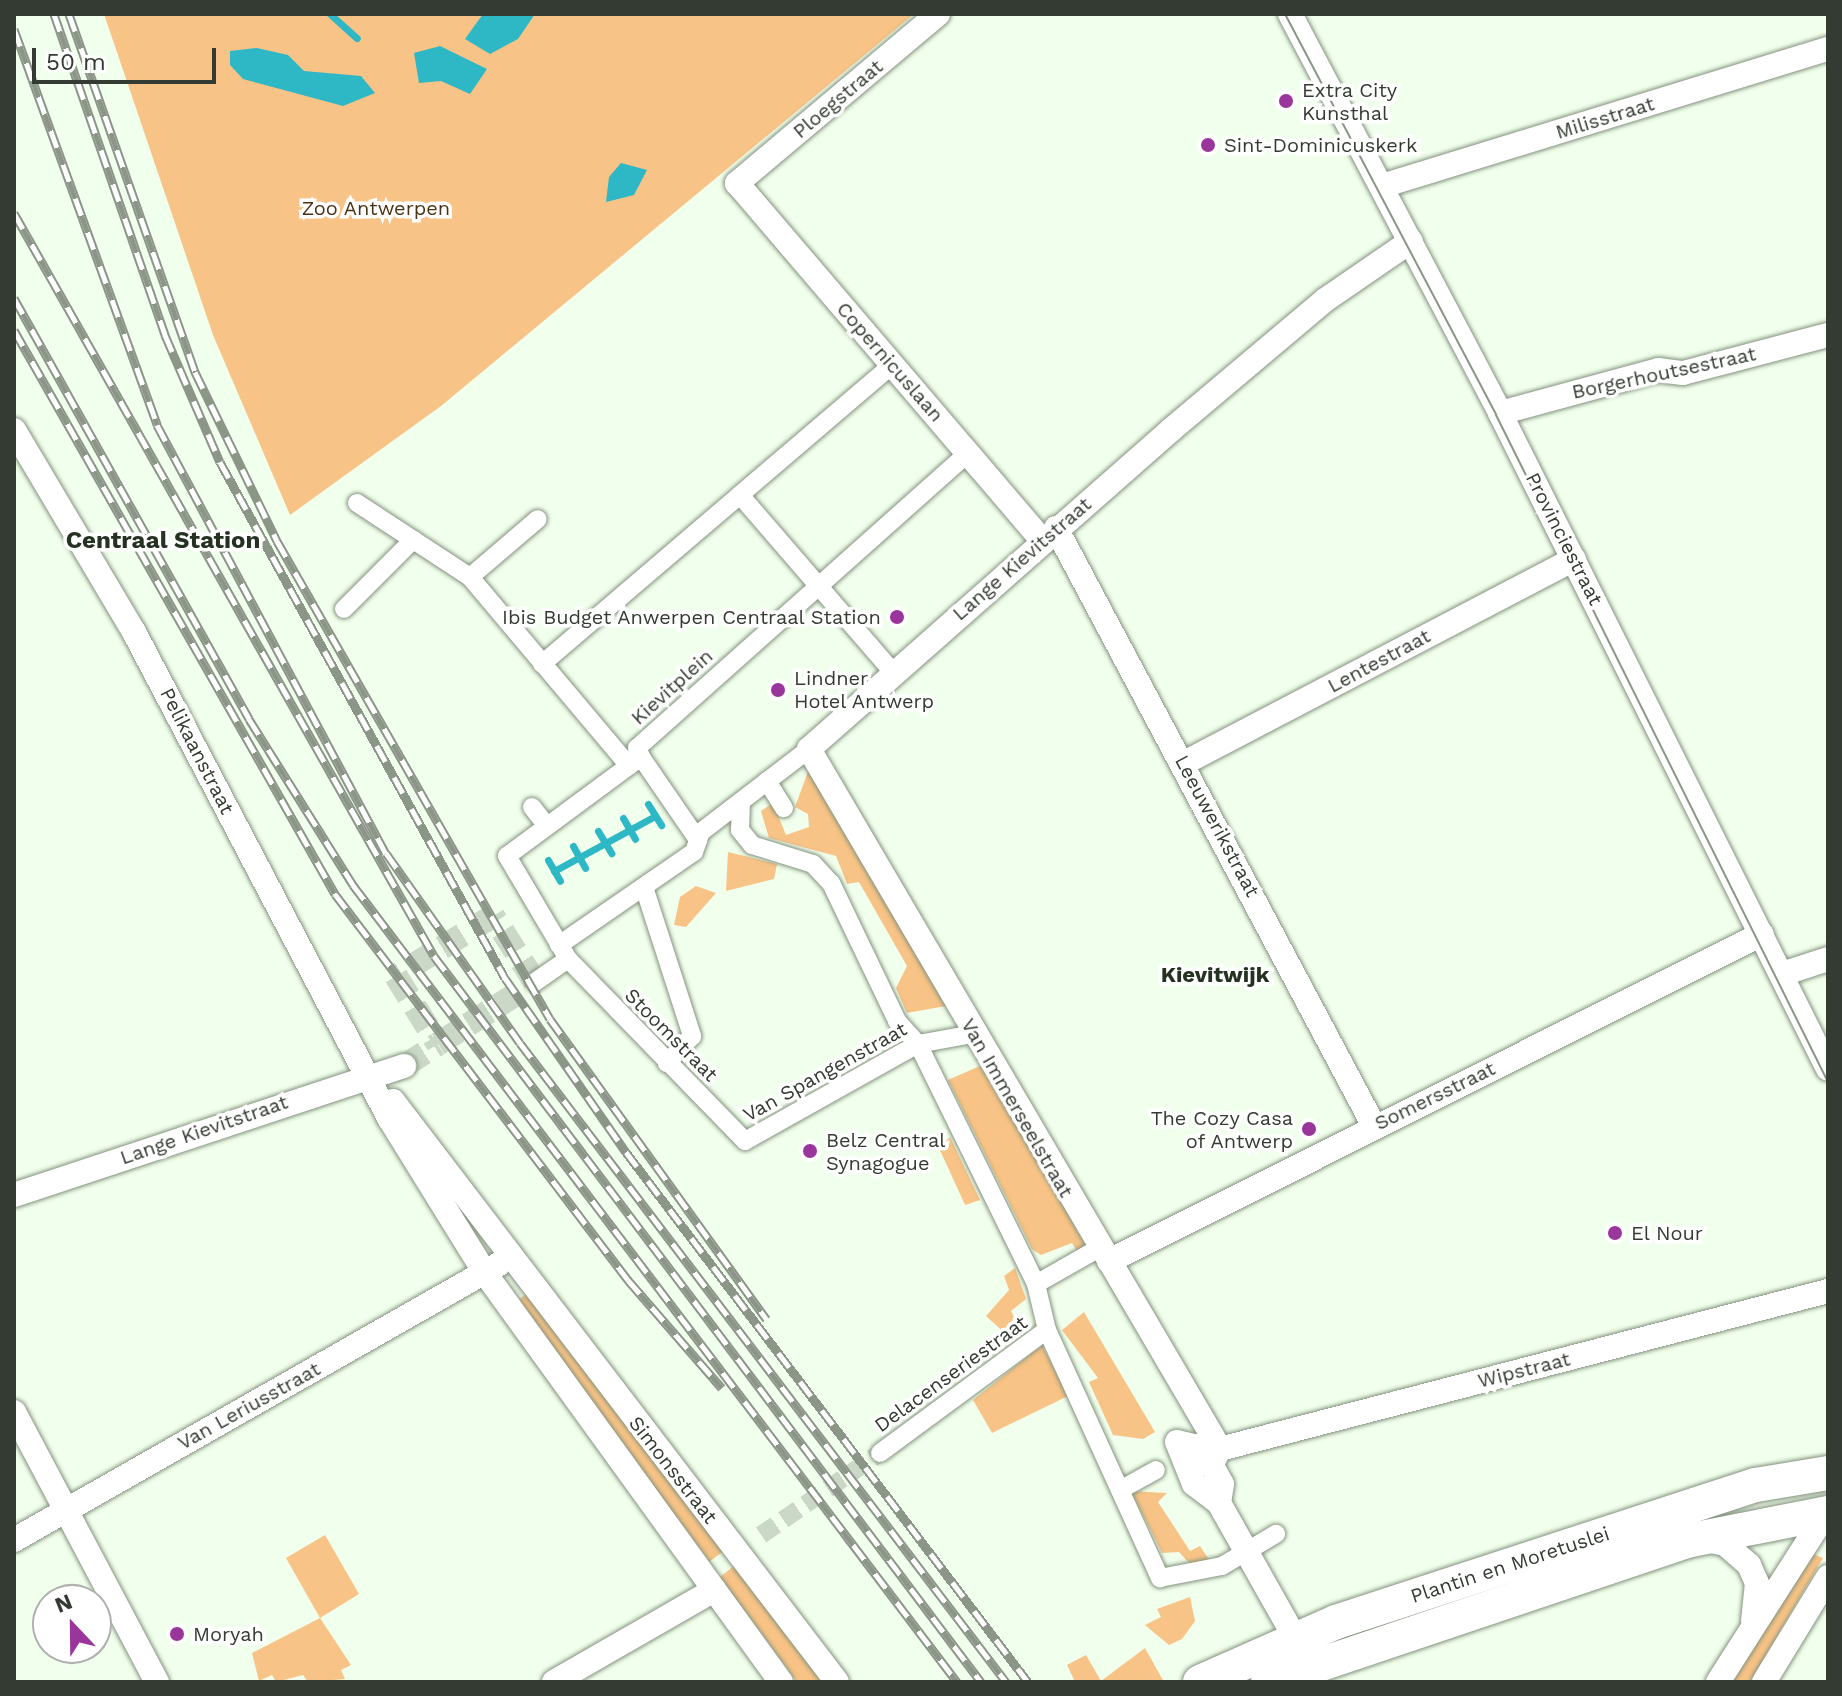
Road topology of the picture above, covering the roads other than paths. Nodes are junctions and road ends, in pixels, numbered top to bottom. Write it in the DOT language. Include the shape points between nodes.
graph roads {
  1 [pos="938,14"];
  2 [pos="1290,14"];
  3 [pos="1828,49"];
  4 [pos="737,183"];
  5 [pos="1382,186"];
  6 [pos="1411,241"];
  7 [pos="1828,335"];
  8 [pos="892,365"];
  9 [pos="1500,413"];
  10 [pos="14,430"];
  11 [pos="968,453"];
  12 [pos="740,495"];
  13 [pos="357,503"];
  14 [pos="538,519"];
  15 [pos="1049,534"];
  16 [pos="413,540"];
  17 [pos="1574,559"];
  18 [pos="470,577"];
  19 [pos="818,584"];
  20 [pos="344,609"];
  21 [pos="542,664"];
  22 [pos="892,671"];
  23 [pos="809,749"];
  24 [pos="635,761"];
  25 [pos="1184,763"];
  26 [pos="767,781"];
  27 [pos="741,802"];
  28 [pos="532,807"];
  29 [pos="784,808"];
  30 [pos="664,809"];
  31 [pos="547,826"];
  32 [pos="696,846"];
  33 [pos="644,887"];
  34 [pos="1762,934"];
  35 [pos="564,952"];
  36 [pos="1828,959"];
  37 [pos="1782,974"];
  38 [pos="535,982"];
  39 [pos="973,1034"];
  40 [pos="918,1044"];
  41 [pos="667,1063"];
  42 [pos="400,1069"];
  43 [pos="1828,1069"];
  44 [pos="368,1078"];
  45 [pos="1374,1126"];
  46 [pos="745,1141"];
  47 [pos="14,1195"];
  48 [pos="1104,1254"];
  49 [pos="511,1256"];
  50 [pos="485,1273"];
  51 [pos="1036,1284"];
  52 [pos="1828,1291"];
  53 [pos="1047,1330"];
  54 [pos="14,1412"];
  55 [pos="880,1453"];
  56 [pos="1215,1457"];
  57 [pos="1156,1470"];
  58 [pos="1828,1473"];
  59 [pos="1120,1490"];
  60 [pos="1219,1503"];
  61 [pos="66,1509"];
  62 [pos="1827,1512"];
  63 [pos="1276,1534"];
  64 [pos="14,1540"];
  65 [pos="1686,1541"];
  66 [pos="1247,1551"];
  67 [pos="1828,1577"];
  68 [pos="714,1590"];
  69 [pos="1822,1600"];
  70 [pos="1752,1626"];
  71 [pos="1302,1650"];
  72 [pos="157,1682"];
  73 [pos="554,1682"];
  74 [pos="781,1682"];
  75 [pos="837,1682"];
  76 [pos="1200,1682"];
  77 [pos="1268,1682"];
  78 [pos="1718,1682"];
  79 [pos="1764,1682"];
  1 -- 4 [label="street, Ploegstraat"];
  2 -- 5 [label="street, Provinciestraat"];
  3 -- 5 [label="street, Milisstraat"];
  4 -- 8 [label="street, Copernicuslaan"];
  5 -- 6 [label="street, Provinciestraat"];
  6 -- 9 [label="street, Provinciestraat"];
  6 -- 15 [label="street, Lange Kievitstraat" via="1325,300"];
  7 -- 9 [label="street, Borgerhoutsestraat" via="1683,373 1658,370"];
  8 -- 11 [label="street, Copernicuslaan"];
  8 -- 12 [label="street"];
  9 -- 17 [label="street, Provinciestraat"];
  10 -- 44 [label="street, Pelikaanstraat" via="134,632"];
  11 -- 15 [label="street, Copernicuslaan"];
  11 -- 19 [label="street, Kievitplein"];
  12 -- 19 [label="street"];
  12 -- 21 [label="street"];
  13 -- 16 [label="street"];
  14 -- 18 [label="street"];
  15 -- 22 [label="street, Lange Kievitstraat"];
  15 -- 25 [label="street, Leeuwerikstraat"];
  16 -- 18 [label="street"];
  16 -- 20 [label="street"];
  17 -- 25 [label="street, Lentestraat"];
  17 -- 34 [label="street, Provinciestraat"];
  18 -- 21 [label="street"];
  19 -- 22 [label="street"];
  19 -- 24 [label="street, Kievitplein" via="637,748"];
  21 -- 24 [label="street"];
  22 -- 23 [label="street, Lange Kievitstraat"];
  23 -- 26 [label="street, Lange Kievitstraat"];
  23 -- 39 [label="street, Van Immerseelstraat"];
  24 -- 31 [label="street"];
  24 -- 32 [label="street"];
  25 -- 45 [label="street, Leeuwerikstraat"];
  26 -- 27 [label="street, Lange Kievitstraat"];
  26 -- 29 [label="street"];
  27 -- 32 [label="street, Lange Kievitstraat"];
  27 -- 40 [label="street" via="740,830 752,845 813,864 831,883 897,1021"];
  28 -- 31 [label="street"];
  30 -- 32 [label="street"];
  31 -- 35 [label="street, Stoomstraat" via="507,856"];
  32 -- 33 [label="street, Lange Kievitstraat"];
  33 -- 35 [label="street, Lange Kievitstraat"];
  33 -- 41 [label="street" via="692,1036"];
  34 -- 37 [label="street, Provinciestraat"];
  34 -- 45 [label="street, Somersstraat"];
  35 -- 38 [label="street, Lange Kievitstraat"];
  35 -- 41 [label="street, Stoomstraat"];
  36 -- 37 [label="street"];
  37 -- 43 [label="street, Provinciestraat"];
  39 -- 40 [label="street, Van Spangenstraat"];
  39 -- 48 [label="street, Van Immerseelstraat"];
  40 -- 46 [label="street, Van Spangenstraat"];
  40 -- 51 [label="street"];
  41 -- 46 [label="street, Stoomstraat"];
  42 -- 44 [label="street, Lange Kievitstraat"];
  44 -- 47 [label="street, Lange Kievitstraat"];
  44 -- 49 [label="street, Simonsstraat" via="401,1109"];
  44 -- 50 [label="street, Simonsstraat"];
  45 -- 48 [label="street, Somersstraat"];
  48 -- 51 [label="street"];
  48 -- 56 [label="street, Van Immerseelstraat"];
  49 -- 50 [label="street"];
  49 -- 75 [label="street, Simonsstraat"];
  50 -- 61 [label="street, Van Leriusstraat"];
  50 -- 68 [label="street, Simonsstraat"];
  51 -- 53 [label="street"];
  52 -- 56 [label="street, Wipstraat"];
  53 -- 55 [label="street, Delacenseriestraat"];
  53 -- 59 [label="street"];
  54 -- 61 [label="street"];
  56 -- 60 [label="street, Van Immerseelstraat" via="1222,1484"];
  56 -- 60 [label="street, Van Immerseelstraat" via="1177,1442 1194,1484"];
  57 -- 59 [label="street"];
  58 -- 71 [label="main road, Plantin en Moretuslei" via="1756,1485"];
  59 -- 66 [label="street" via="1160,1578 1222,1566"];
  60 -- 66 [label="street, Van Immerseelstraat"];
  61 -- 64 [label="street, Van Leriusstraat"];
  61 -- 72 [label="street"];
  62 -- 65 [label="main road, Plantin en Moretuslei"];
  62 -- 70 [label="street"];
  63 -- 66 [label="street"];
  65 -- 70 [label="street" via="1716,1542 1741,1554 1757,1583"];
  65 -- 71 [label="main road, Plantin en Moretuslei"];
  66 -- 71 [label="street, Van Immerseelstraat"];
  67 -- 69 [label="street"];
  68 -- 73 [label="street"];
  68 -- 74 [label="street, Simonsstraat"];
  69 -- 79 [label="street"];
  70 -- 78 [label="street"];
  71 -- 76 [label="main road, Plantin en Moretuslei"];
  71 -- 77 [label="main road, Plantin en Moretuslei"];
}
